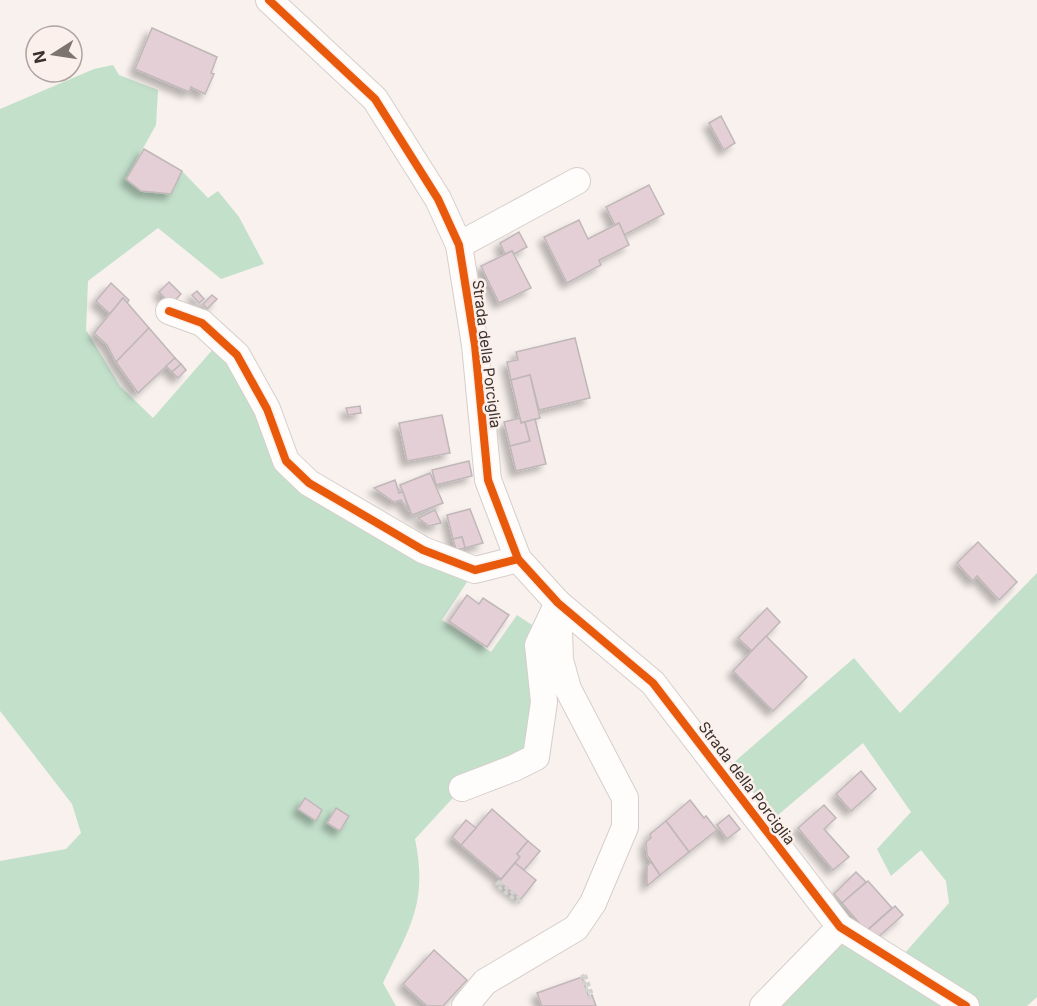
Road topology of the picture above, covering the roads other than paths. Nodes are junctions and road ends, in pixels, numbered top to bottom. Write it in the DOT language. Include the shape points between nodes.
graph roads {
  1 [pos="269,0"];
  2 [pos="576,181"];
  3 [pos="459,245"];
  4 [pos="169,311"];
  5 [pos="518,559"];
  6 [pos="558,603"];
  7 [pos="462,788"];
  8 [pos="840,927"];
  9 [pos="465,1006"];
  10 [pos="763,1006"];
  11 [pos="966,1006"];
  1 -- 3 [label="street, Strada della Porciglia" via="375,99 438,199"];
  2 -- 3 [label="street"];
  3 -- 5 [label="street, Strada della Porciglia" via="475,345 488,480"];
  4 -- 5 [label="street" via="202,323 237,355 267,409 286,461 309,483 423,550 475,570"];
  5 -- 6 [label="street, Strada della Porciglia"];
  6 -- 7 [label="street" via="538,645 544,702 536,757"];
  6 -- 8 [label="street, Strada della Porciglia" via="653,683"];
  6 -- 9 [label="street" via="560,660 568,689 625,798 625,827 594,903 576,928 485,982"];
  8 -- 10 [label="street"];
  8 -- 11 [label="street, Strada della Porciglia"];
}
